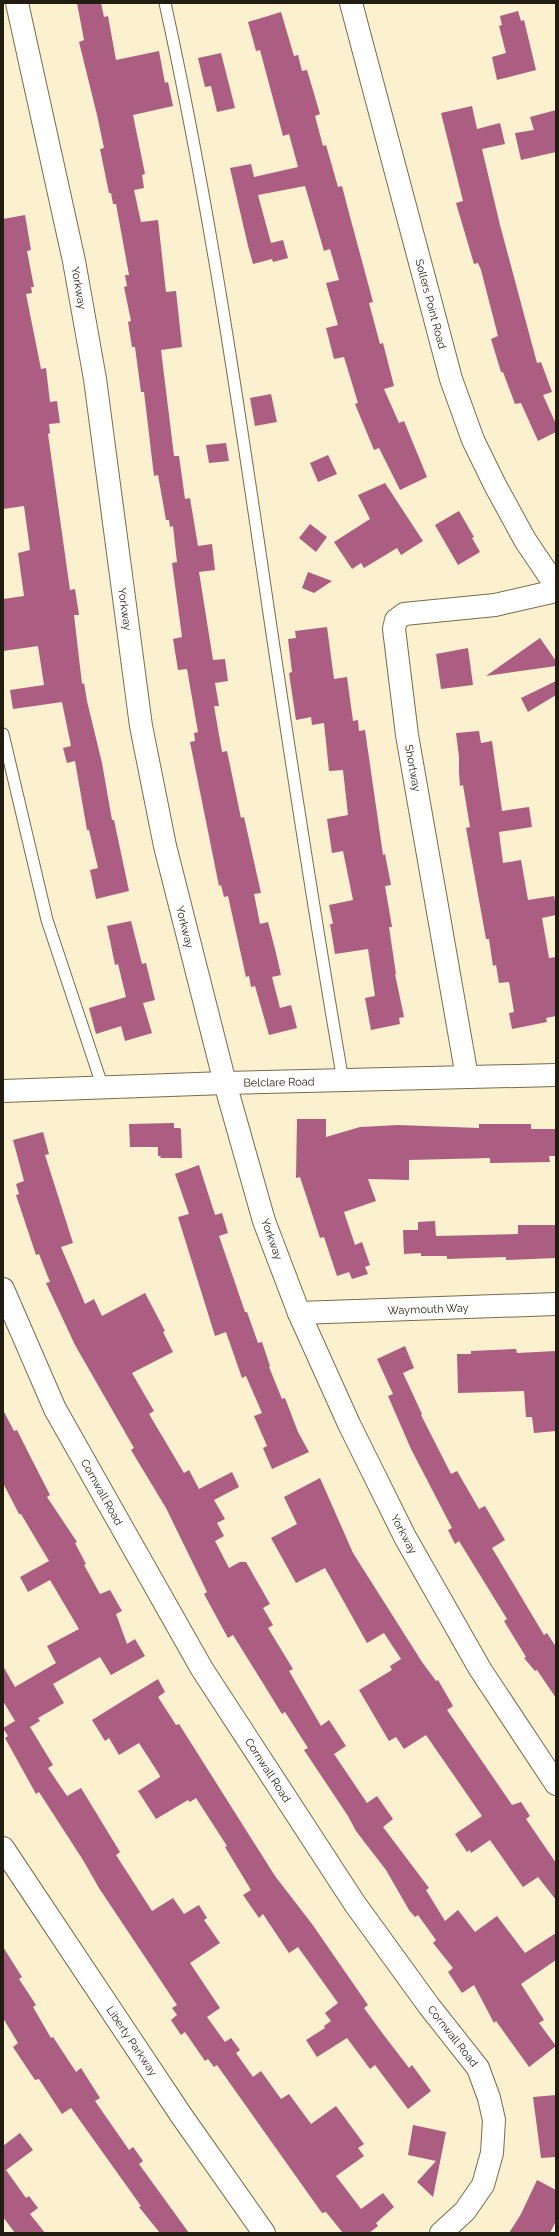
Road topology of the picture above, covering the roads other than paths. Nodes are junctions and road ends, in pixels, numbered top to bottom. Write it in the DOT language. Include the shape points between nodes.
graph roads {
  1 [pos="17,3"];
  2 [pos="165,3"];
  3 [pos="351,3"];
  4 [pos="556,586"];
  5 [pos="556,592"];
  6 [pos="3,734"];
  7 [pos="556,1075"];
  8 [pos="467,1077"];
  9 [pos="343,1081"];
  10 [pos="225,1083"];
  11 [pos="103,1088"];
  12 [pos="3,1091"];
  13 [pos="3,1289"];
  14 [pos="556,1304"];
  15 [pos="299,1313"];
  16 [pos="556,1784"];
  17 [pos="3,1848"];
  18 [pos="264,2233"];
  19 [pos="441,2233"];
  1 -- 10 [label="street, Yorkway" via="74,261 95,379 141,726 165,846"];
  2 -- 9 [label="lane" via="213,250 312,901"];
  3 -- 4 [label="street, Sollers Point Road" via="451,379 473,440 495,485 525,540"];
  5 -- 8 [label="street, Shortway" via="495,605 404,614 396,620 394,629 407,735"];
  6 -- 11 [label="lane" via="47,920"];
  7 -- 8 [label="street, Belclare Road"];
  8 -- 9 [label="street, Belclare Road"];
  9 -- 10 [label="street, Belclare Road"];
  10 -- 11 [label="street, Belclare Road"];
  10 -- 15 [label="street, Yorkway" via="264,1221"];
  11 -- 12 [label="street, Belclare Road"];
  13 -- 19 [label="street, Cornwall Road" via="55,1409 202,1669 355,1904 478,2068 494,2120 492,2153 484,2185 465,2211"];
  14 -- 15 [label="street, Waymouth Way"];
  15 -- 16 [label="street, Yorkway" via="349,1424 405,1537 480,1669"];
  17 -- 18 [label="street, Liberty Parkway" via="181,2115"];
}
